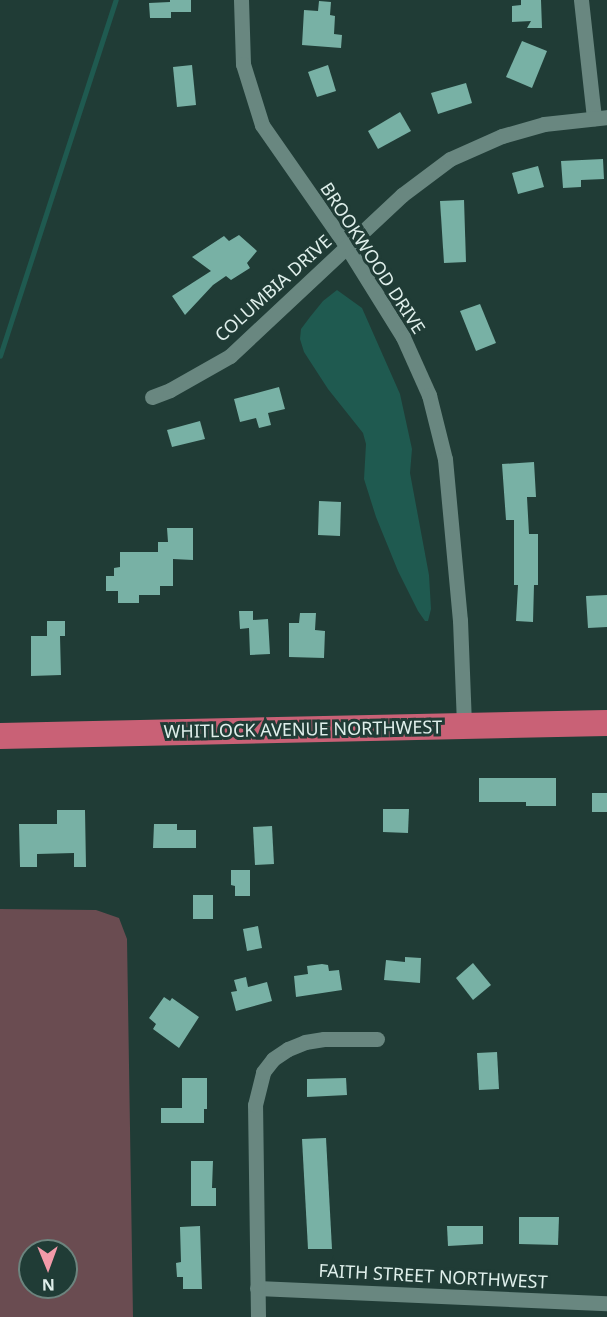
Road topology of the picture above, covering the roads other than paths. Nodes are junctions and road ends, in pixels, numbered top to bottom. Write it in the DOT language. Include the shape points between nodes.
graph roads {
  1 [pos="241,0"];
  2 [pos="581,0"];
  3 [pos="600,117"];
  4 [pos="347,247"];
  5 [pos="152,397"];
  6 [pos="607,723"];
  7 [pos="464,726"];
  8 [pos="0,736"];
  9 [pos="377,1040"];
  10 [pos="257,1288"];
  11 [pos="607,1303"];
  12 [pos="258,1317"];
  1 -- 4 [label="street, BROOKWOOD DRIVE" via="243,64 262,125"];
  2 -- 3 [label="street"];
  3 -- 4 [label="street, COLUMBIA DRIVE" via="544,124 502,136 450,159 402,195"];
  4 -- 5 [label="street, COLUMBIA DRIVE" via="230,356"];
  4 -- 7 [label="street, BROOKWOOD DRIVE" via="403,336 429,395 446,470 460,620"];
  6 -- 7 [label="highway, WHITLOCK AVENUE NORTHWEST"];
  7 -- 8 [label="highway, WHITLOCK AVENUE NORTHWEST"];
  9 -- 10 [label="street" via="324,1038 305,1042 273,1059 262,1072 255,1105"];
  10 -- 11 [label="street, FAITH STREET NORTHWEST"];
  10 -- 12 [label="street"];
}
